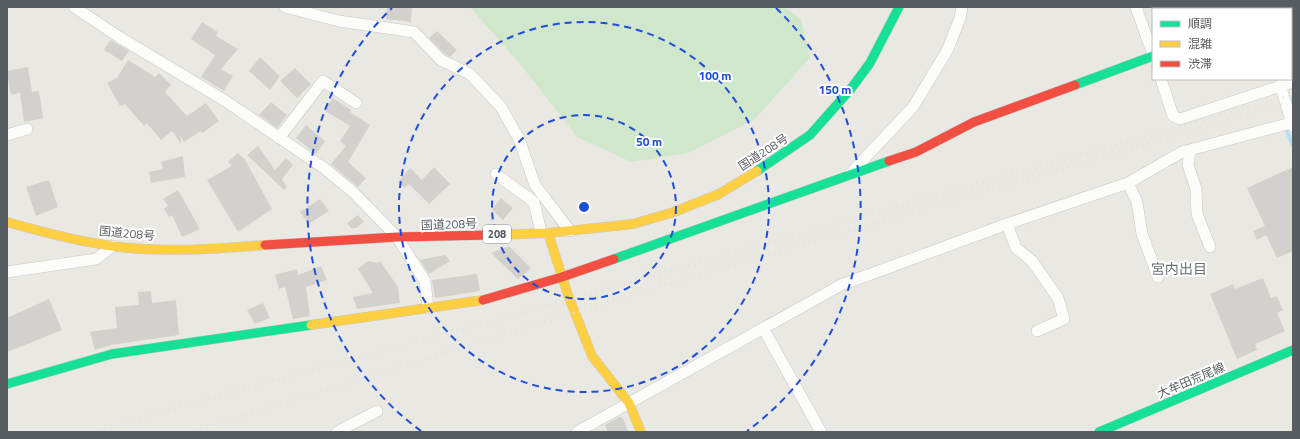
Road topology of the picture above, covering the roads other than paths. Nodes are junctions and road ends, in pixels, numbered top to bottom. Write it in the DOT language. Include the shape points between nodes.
graph roads {
  1 [pos="74,7"];
  2 [pos="285,7"];
  3 [pos="900,7"];
  4 [pos="962,7"];
  5 [pos="1136,7"];
  6 [pos="1152,53"];
  7 [pos="1152,56"];
  8 [pos="1161,80"];
  9 [pos="1293,82"];
  10 [pos="1280,85"];
  11 [pos="356,103"];
  12 [pos="1292,124"];
  13 [pos="27,129"];
  14 [pos="7,135"];
  15 [pos="279,138"];
  16 [pos="1190,150"];
  17 [pos="496,174"];
  18 [pos="849,176"];
  19 [pos="1128,183"];
  20 [pos="7,222"];
  21 [pos="1007,224"];
  22 [pos="570,231"];
  23 [pos="545,233"];
  24 [pos="397,237"];
  25 [pos="113,246"];
  26 [pos="1210,247"];
  27 [pos="7,272"];
  28 [pos="562,277"];
  29 [pos="1158,277"];
  30 [pos="428,308"];
  31 [pos="763,328"];
  32 [pos="1037,331"];
  33 [pos="1293,350"];
  34 [pos="7,384"];
  35 [pos="629,403"];
  36 [pos="378,411"];
  37 [pos="337,432"];
  38 [pos="577,432"];
  39 [pos="641,432"];
  40 [pos="821,432"];
  41 [pos="1099,432"];
  1 -- 15 [label="street" via="224,100"];
  2 -- 22 [label="street" via="339,21 414,32 441,60 470,74 501,107 519,139 535,185"];
  3 -- 22 [label="main road, 国道208号 / 208" via="870,63 850,90 810,134 788,152 719,194 674,212 633,224"];
  4 -- 18 [label="street" via="948,49 913,107"];
  5 -- 6 [label="street"];
  7 -- 18 [label="main road" via="974,122 916,152"];
  8 -- 10 [label="street" via="1173,116 1180,119"];
  9 -- 10 [label="street"];
  10 -- 12 [label="street"];
  11 -- 15 [label="street" via="324,81"];
  12 -- 16 [label="street"];
  13 -- 14 [label="street"];
  15 -- 24 [label="street" via="324,168 352,191"];
  16 -- 19 [label="street"];
  16 -- 26 [label="street" via="1188,166 1196,189 1197,214"];
  17 -- 23 [label="street" via="534,202"];
  18 -- 28 [label="main road"];
  19 -- 21 [label="street"];
  19 -- 29 [label="street" via="1137,202 1142,234"];
  20 -- 25 [label="main road, 国道208号 / 208" via="59,237"];
  21 -- 31 [label="street" via="841,285"];
  21 -- 32 [label="street" via="1016,248 1032,261 1058,298 1064,318"];
  22 -- 23 [label="main road, 国道208号 / 208"];
  23 -- 24 [label="main road, 国道208号 / 208"];
  23 -- 28 [label="main road"];
  24 -- 25 [label="main road, 国道208号 / 208" via="193,250"];
  24 -- 30 [label="street" via="425,281"];
  25 -- 27 [label="street" via="96,259"];
  28 -- 30 [label="main road" via="490,299"];
  28 -- 35 [label="main road" via="592,356"];
  30 -- 34 [label="main road" via="112,354"];
  31 -- 35 [label="street"];
  31 -- 40 [label="street"];
  33 -- 41 [label="main road, 大牟田荒尾線"];
  35 -- 38 [label="street"];
  35 -- 39 [label="main road"];
  36 -- 37 [label="street"];
}
